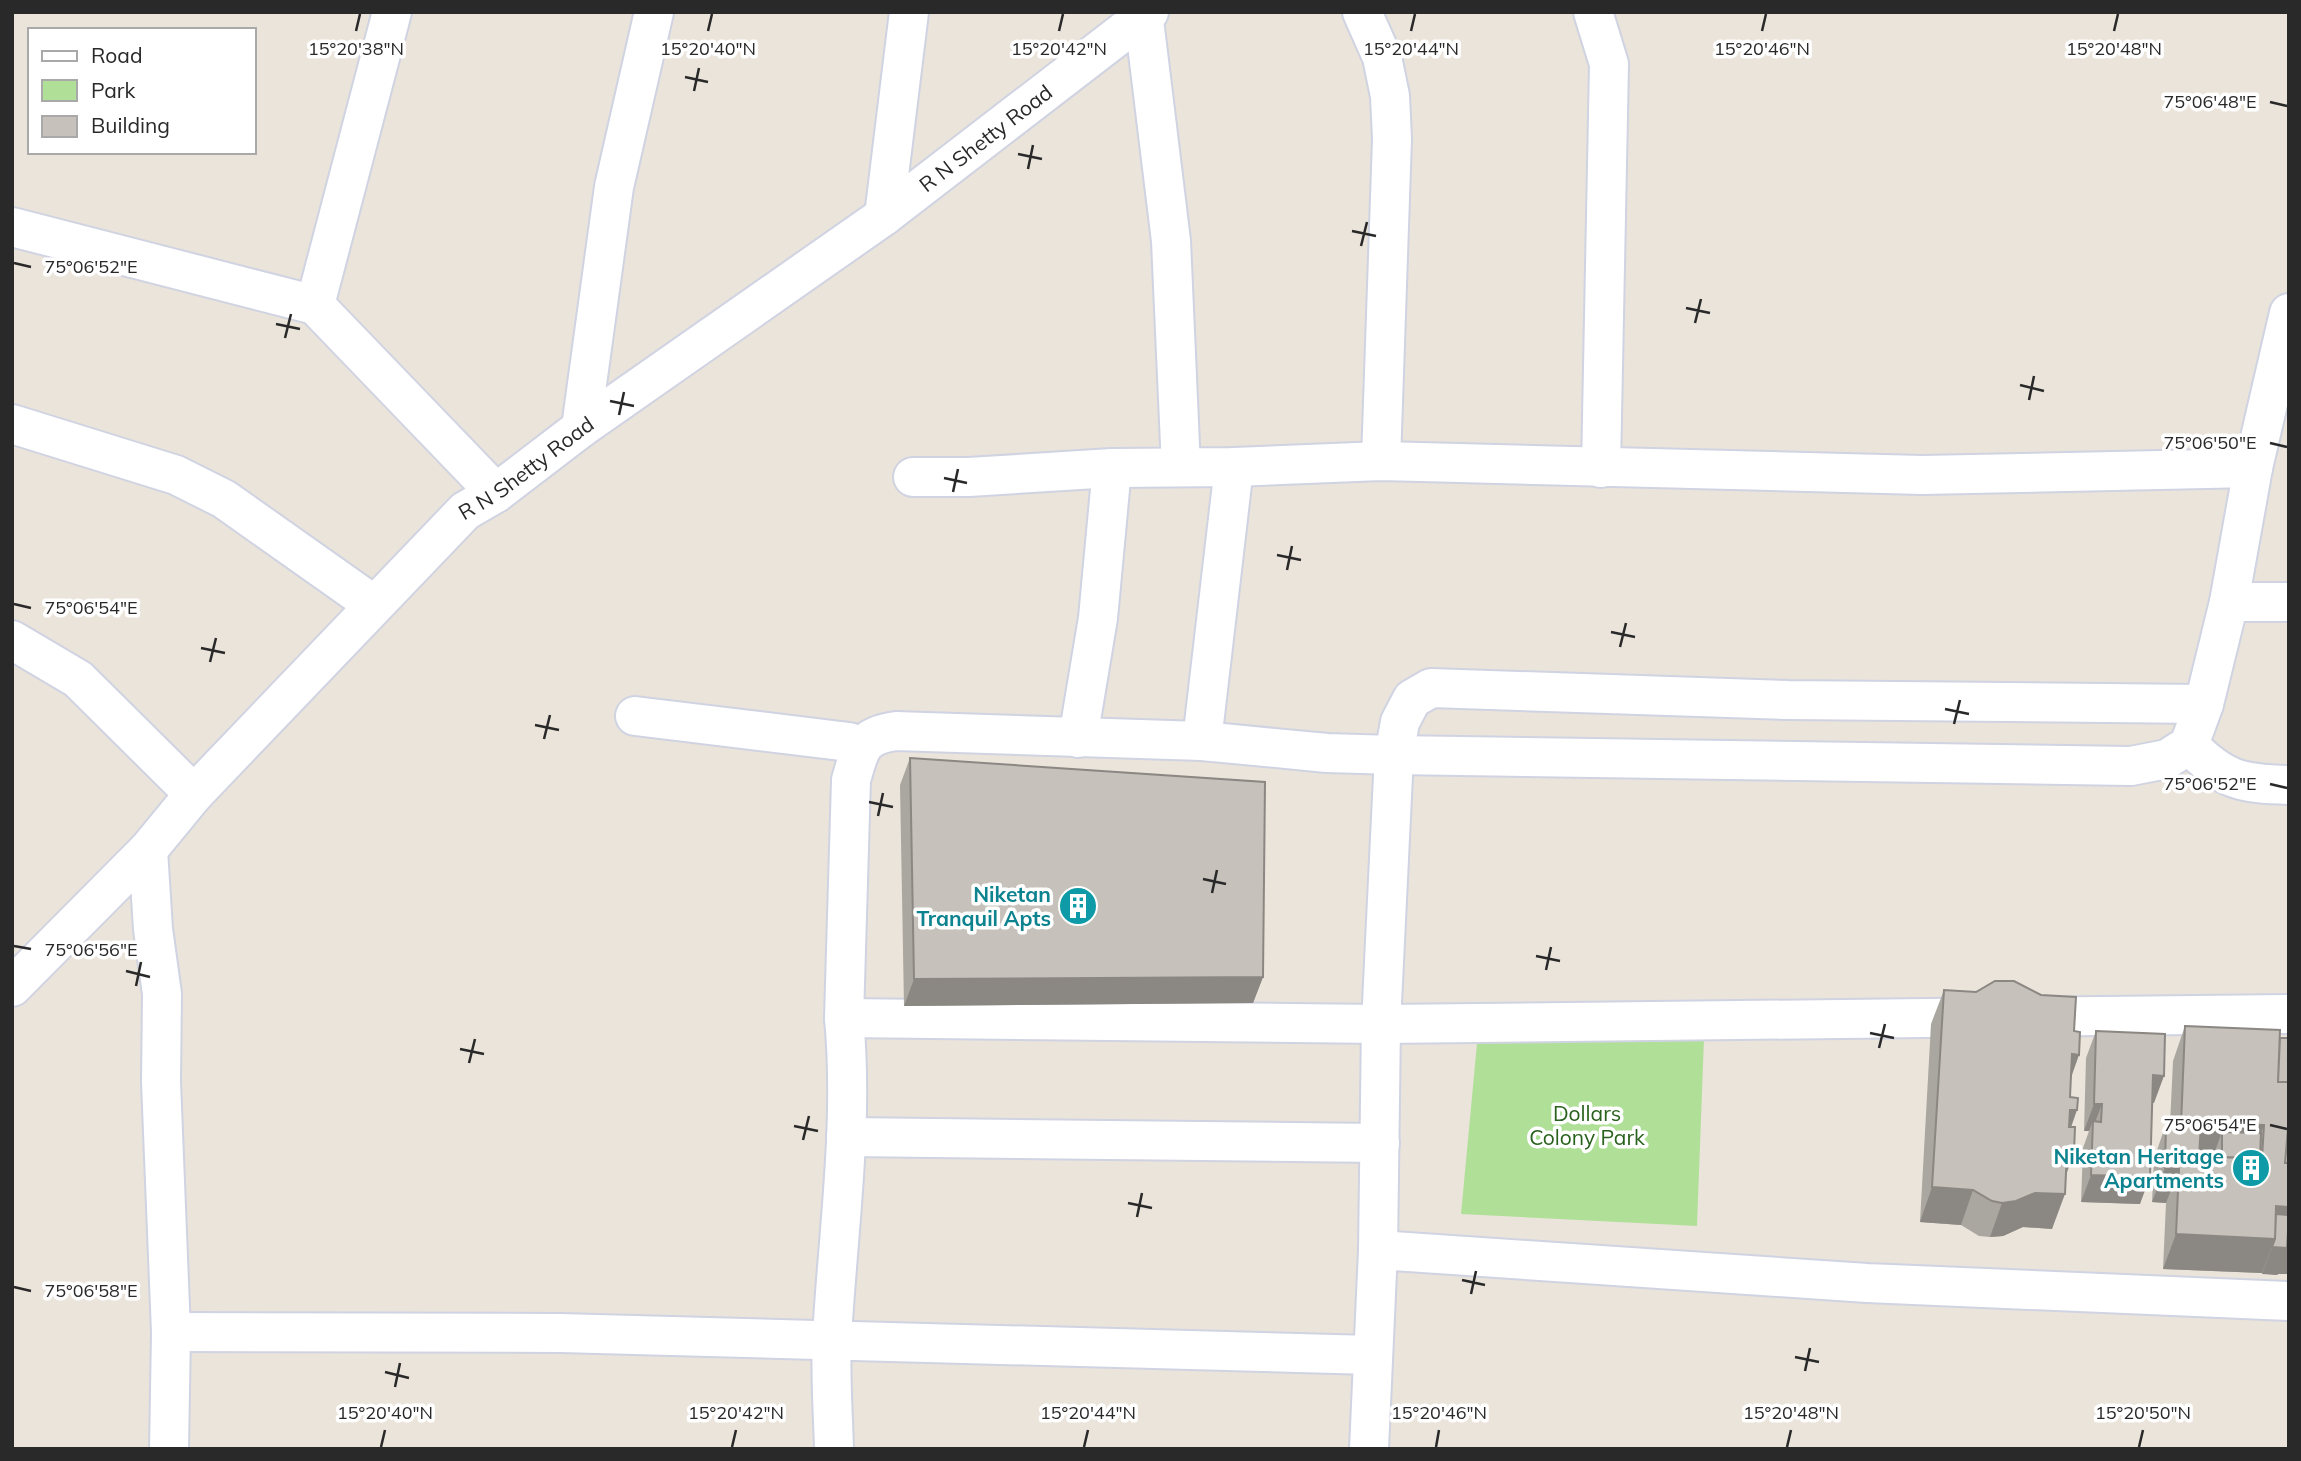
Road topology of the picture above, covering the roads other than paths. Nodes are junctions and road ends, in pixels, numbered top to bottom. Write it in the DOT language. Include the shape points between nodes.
graph roads {
  1 [pos="392,12"];
  2 [pos="654,12"];
  3 [pos="909,12"];
  4 [pos="1362,12"];
  5 [pos="1593,12"];
  6 [pos="1145,14"];
  7 [pos="884,216"];
  8 [pos="12,227"];
  9 [pos="315,305"];
  10 [pos="2289,313"];
  11 [pos="2283,367"];
  12 [pos="12,424"];
  13 [pos="582,428"];
  14 [pos="1381,461"];
  15 [pos="1181,467"];
  16 [pos="1234,467"];
  17 [pos="1112,468"];
  18 [pos="1601,468"];
  19 [pos="2252,468"];
  20 [pos="913,477"];
  21 [pos="496,493"];
  22 [pos="2229,602"];
  23 [pos="2289,602"];
  24 [pos="374,605"];
  25 [pos="12,640"];
  26 [pos="2204,704"];
  27 [pos="635,716"];
  28 [pos="1078,738"];
  29 [pos="1202,741"];
  30 [pos="2189,745"];
  31 [pos="861,747"];
  32 [pos="1394,755"];
  33 [pos="2289,785"];
  34 [pos="194,794"];
  35 [pos="148,850"];
  36 [pos="12,987"];
  37 [pos="2289,1014"];
  38 [pos="844,1018"];
  39 [pos="1381,1024"];
  40 [pos="846,1137"];
  41 [pos="1380,1143"];
  42 [pos="1378,1250"];
  43 [pos="2289,1301"];
  44 [pos="171,1332"];
  45 [pos="832,1341"];
  46 [pos="1372,1355"];
  47 [pos="169,1449"];
  48 [pos="834,1449"];
  49 [pos="1369,1449"];
  1 -- 9 [label="street"];
  2 -- 13 [label="street" via="614,187"];
  3 -- 7 [label="street"];
  4 -- 14 [label="street" via="1382,57 1392,139"];
  5 -- 18 [label="street" via="1609,64"];
  6 -- 7 [label="street, R N Shetty Road"];
  6 -- 15 [label="street" via="1171,242"];
  7 -- 13 [label="street, R N Shetty Road"];
  8 -- 9 [label="street"];
  9 -- 21 [label="street"];
  10 -- 11 [label="street"];
  11 -- 19 [label="street"];
  12 -- 24 [label="street" via="176,475 224,499"];
  13 -- 21 [label="street, R N Shetty Road"];
  14 -- 16 [label="street"];
  14 -- 18 [label="street"];
  15 -- 16 [label="street"];
  15 -- 17 [label="street"];
  16 -- 29 [label="street"];
  17 -- 20 [label="street"];
  17 -- 28 [label="street" via="1098,618"];
  18 -- 19 [label="street" via="1922,475"];
  19 -- 22 [label="street"];
  21 -- 24 [label="street, R N Shetty Road" via="465,511"];
  22 -- 23 [label="street"];
  22 -- 26 [label="street"];
  24 -- 34 [label="street, R N Shetty Road"];
  25 -- 34 [label="street" via="78,679"];
  26 -- 30 [label="street"];
  26 -- 32 [label="street" via="1788,699 1431,688 1412,699 1400,722"];
  27 -- 31 [label="street"];
  28 -- 29 [label="street"];
  28 -- 31 [label="street" via="896,731 879,733"];
  29 -- 32 [label="street"];
  30 -- 32 [label="street" via="2167,759 2131,766"];
  30 -- 33 [label="street" via="2207,764 2229,777"];
  31 -- 38 [label="street" via="851,780"];
  32 -- 39 [label="street"];
  34 -- 35 [label="street, R N Shetty Road"];
  35 -- 36 [label="street, R N Shetty Road"];
  35 -- 44 [label="street" via="162,994"];
  37 -- 39 [label="street"];
  38 -- 39 [label="street"];
  38 -- 40 [label="street"];
  39 -- 41 [label="street"];
  40 -- 41 [label="street"];
  40 -- 45 [label="street"];
  41 -- 42 [label="street"];
  42 -- 43 [label="street" via="1867,1283"];
  42 -- 46 [label="street"];
  44 -- 45 [label="street"];
  44 -- 47 [label="street"];
  45 -- 46 [label="street"];
  45 -- 48 [label="street"];
  46 -- 49 [label="street"];
}
